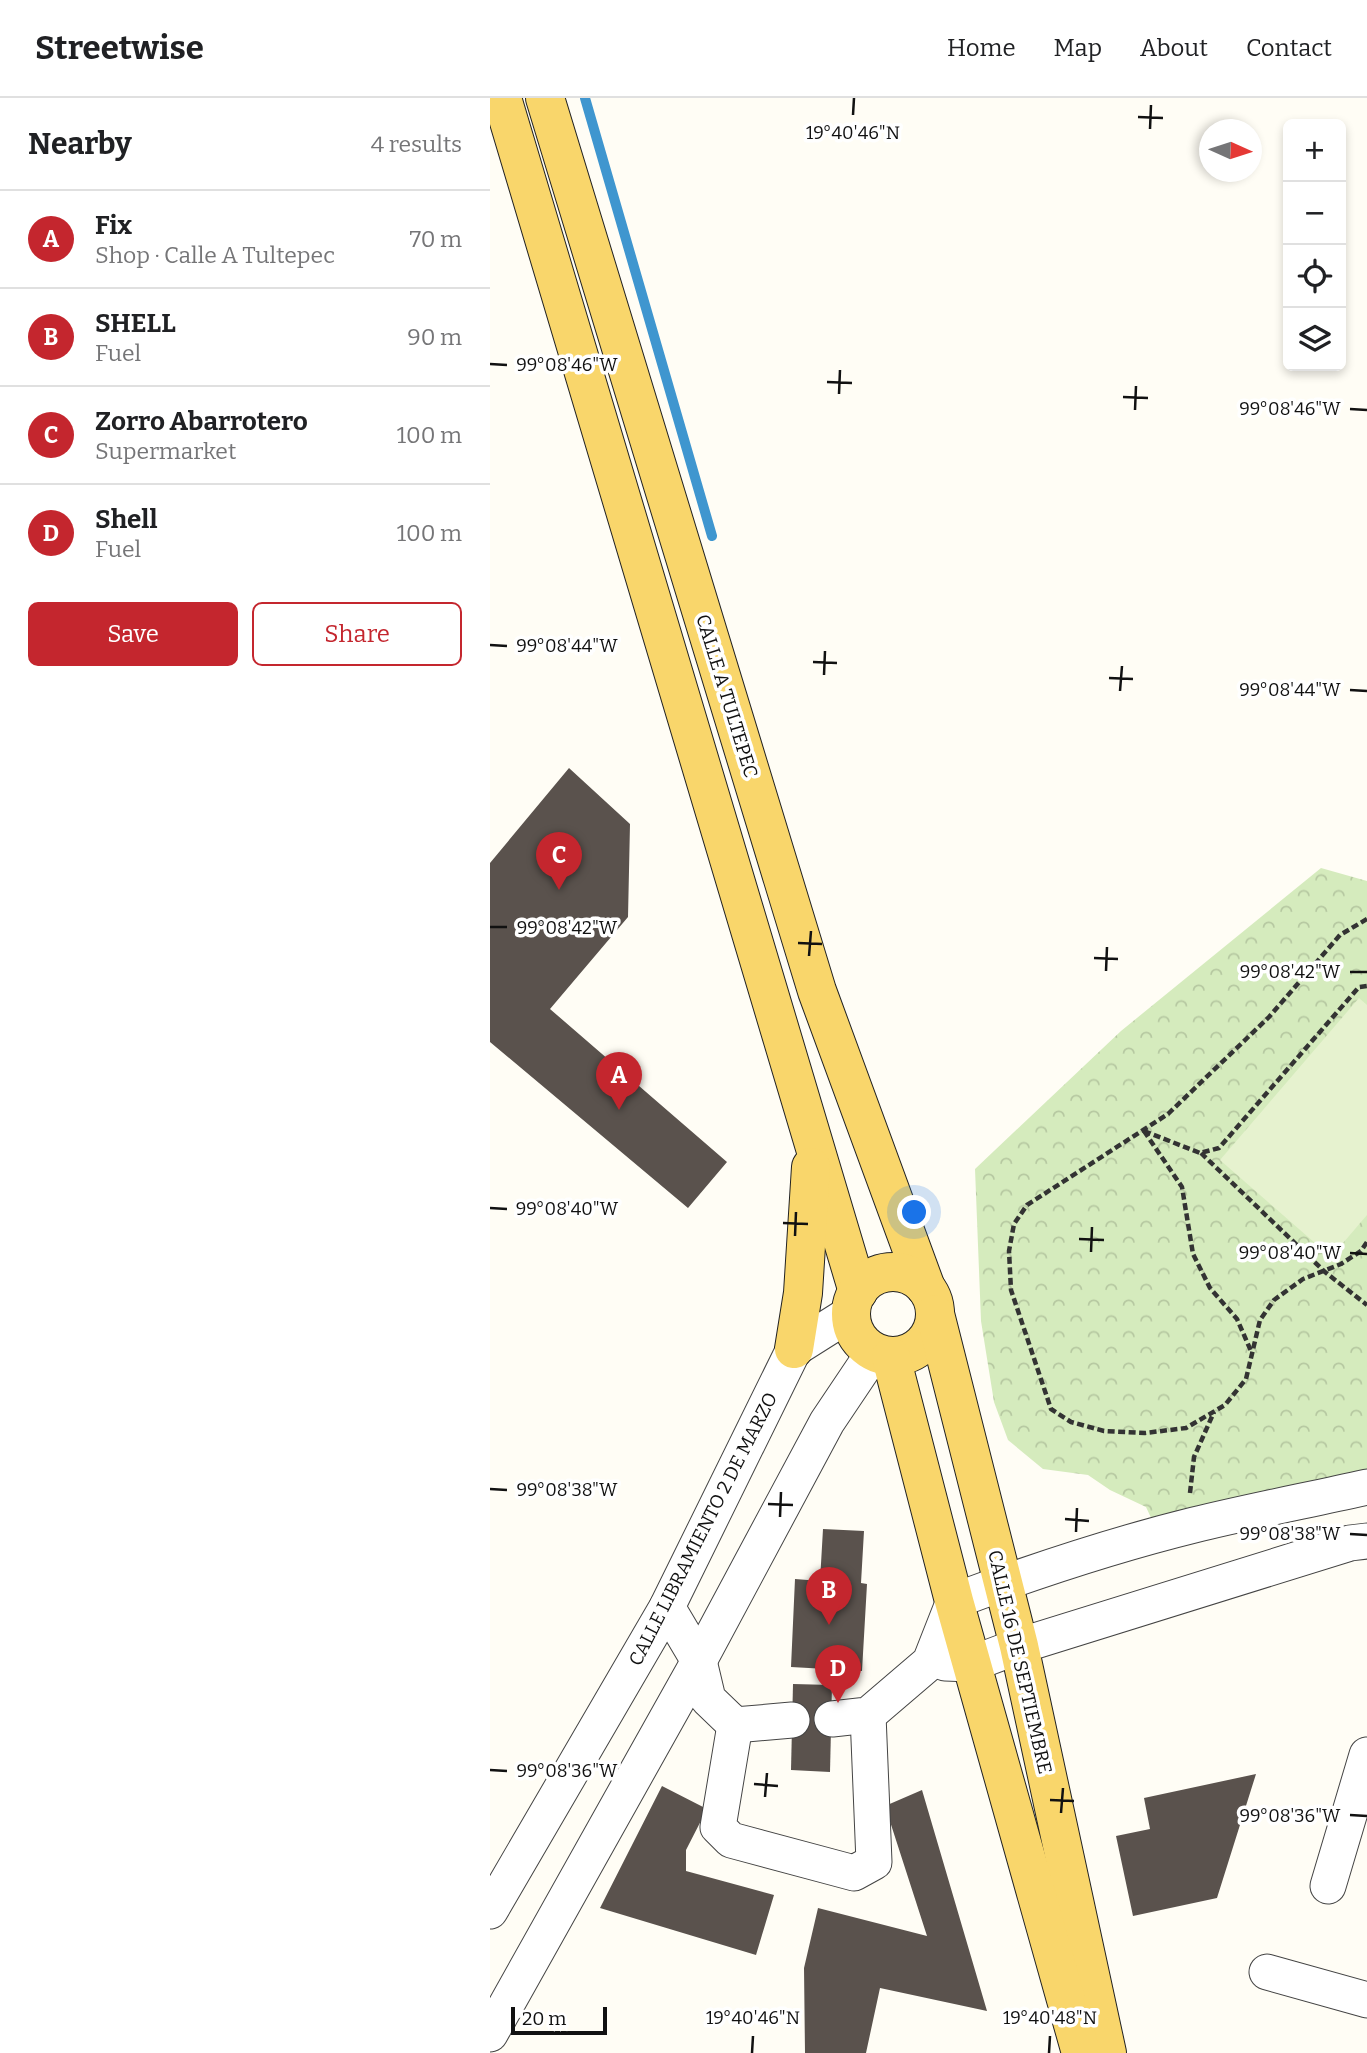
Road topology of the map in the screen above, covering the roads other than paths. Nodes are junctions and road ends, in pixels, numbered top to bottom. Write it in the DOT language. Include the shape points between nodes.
graph roads {
  1 [pos="502,98"];
  2 [pos="545,98"];
  3 [pos="812,1137"];
  4 [pos="931,1301"];
  5 [pos="855,1302"];
  6 [pos="794,1349"];
  7 [pos="883,1354"];
  8 [pos="1367,1487"];
  9 [pos="1367,1541"];
  10 [pos="1002,1583"];
  11 [pos="954,1601"];
  12 [pos="667,1607"];
  13 [pos="1019,1646"];
  14 [pos="699,1661"];
  15 [pos="930,1662"];
  16 [pos="971,1664"];
  17 [pos="868,1715"];
  18 [pos="832,1719"];
  19 [pos="792,1720"];
  20 [pos="735,1725"];
  21 [pos="1367,1755"];
  22 [pos="1328,1886"];
  23 [pos="490,1911"];
  24 [pos="1268,1972"];
  25 [pos="1367,2000"];
  26 [pos="490,2034"];
  27 [pos="1081,2053"];
  28 [pos="1107,2053"];
  1 -- 3 [label="main road"];
  2 -- 4 [label="main road, CALLE A TULTEPEC" via="817,991"];
  3 -- 5 [label="main road"];
  3 -- 6 [label="main road" via="803,1293"];
  4 -- 5 [label="main road" via="917,1279 891,1272 866,1282"];
  4 -- 7 [label="main road" via="933,1327 927,1339 917,1349"];
  4 -- 10 [label="main road, CALLE 16 DE SEPTIEMBRE"];
  5 -- 6 [label="street"];
  5 -- 7 [label="main road" via="857,1336"];
  6 -- 12 [label="street, CALLE LIBRAMIENTO 2 DE MARZO"];
  7 -- 11 [label="main road"];
  7 -- 14 [label="street" via="827,1422"];
  8 -- 10 [label="street" via="1194,1525"];
  9 -- 13 [label="street"];
  10 -- 11 [label="street"];
  10 -- 13 [label="main road, CALLE 16 DE SEPTIEMBRE"];
  11 -- 15 [label="street"];
  11 -- 16 [label="main road"];
  12 -- 14 [label="street"];
  12 -- 23 [label="street, CALLE LIBRAMIENTO 2 DE MARZO"];
  13 -- 16 [label="street"];
  13 -- 28 [label="main road, CALLE 16 DE SEPTIEMBRE"];
  14 -- 20 [label="street" via="708,1699"];
  14 -- 26 [label="street"];
  15 -- 16 [label="street"];
  15 -- 17 [label="street"];
  16 -- 27 [label="main road"];
  17 -- 18 [label="street"];
  17 -- 20 [label="street" via="874,1862 853,1873 731,1840 718,1827"];
  19 -- 20 [label="street"];
  21 -- 22 [label="street"];
  24 -- 25 [label="street"];
}
